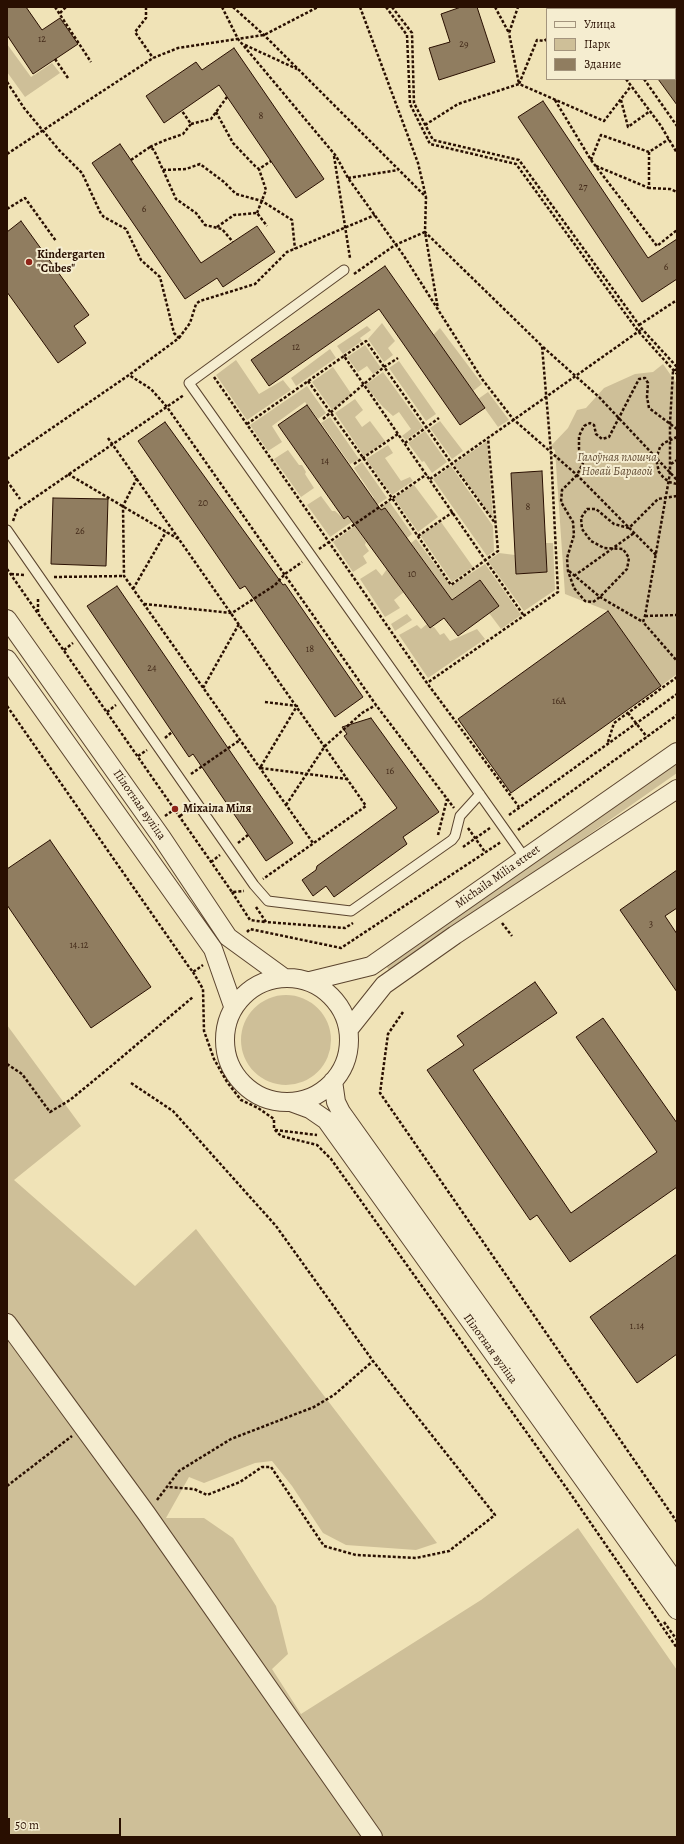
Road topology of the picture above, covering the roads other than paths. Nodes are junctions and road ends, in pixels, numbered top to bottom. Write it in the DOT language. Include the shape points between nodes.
graph roads {
  1 [pos="347,273"];
  2 [pos="7,530"];
  3 [pos="7,619"];
  4 [pos="7,659"];
  5 [pos="677,752"];
  6 [pos="677,789"];
  7 [pos="480,794"];
  8 [pos="525,858"];
  9 [pos="283,977"];
  10 [pos="310,981"];
  11 [pos="233,1006"];
  12 [pos="349,1029"];
  13 [pos="333,1081"];
  14 [pos="291,1102"];
  15 [pos="7,1323"];
  16 [pos="590,1475"];
  17 [pos="677,1584"];
  18 [pos="677,1610"];
  19 [pos="373,1837"];
  1 -- 7 [label="lane" via="210,372 189,383"];
  2 -- 7 [label="lane" via="254,885 268,901 351,911 455,836 460,816"];
  3 -- 9 [label="street, Пілотная вуліца" via="162,838 228,937"];
  4 -- 11 [label="street, Пілотная вуліца" via="213,949"];
  5 -- 8 [label="street, Michaila Milia street"];
  6 -- 12 [label="street, Michaila Milia street" via="455,935 384,985"];
  7 -- 8 [label="lane"];
  8 -- 10 [label="street, Michaila Milia street" via="371,966"];
  9 -- 10 [label="street"];
  9 -- 11 [label="street" via="264,981 246,992"];
  10 -- 12 [label="street" via="336,1000"];
  11 -- 14 [label="street" via="226,1024 224,1044 229,1063 239,1080 254,1093 272,1100"];
  12 -- 13 [label="street" via="349,1051 341,1071"];
  13 -- 14 [label="street" via="327,1088 310,1098"];
  13 -- 16 [label="street, Пілотная вуліца" via="336,1102 341,1112"];
  14 -- 16 [label="street, Пілотная вуліца" via="310,1109 326,1120"];
  15 -- 19 [label="street" via="146,1513"];
  16 -- 17 [label="street, Пілотная вуліца"];
  16 -- 18 [label="street, Пілотная вуліца"];
}
